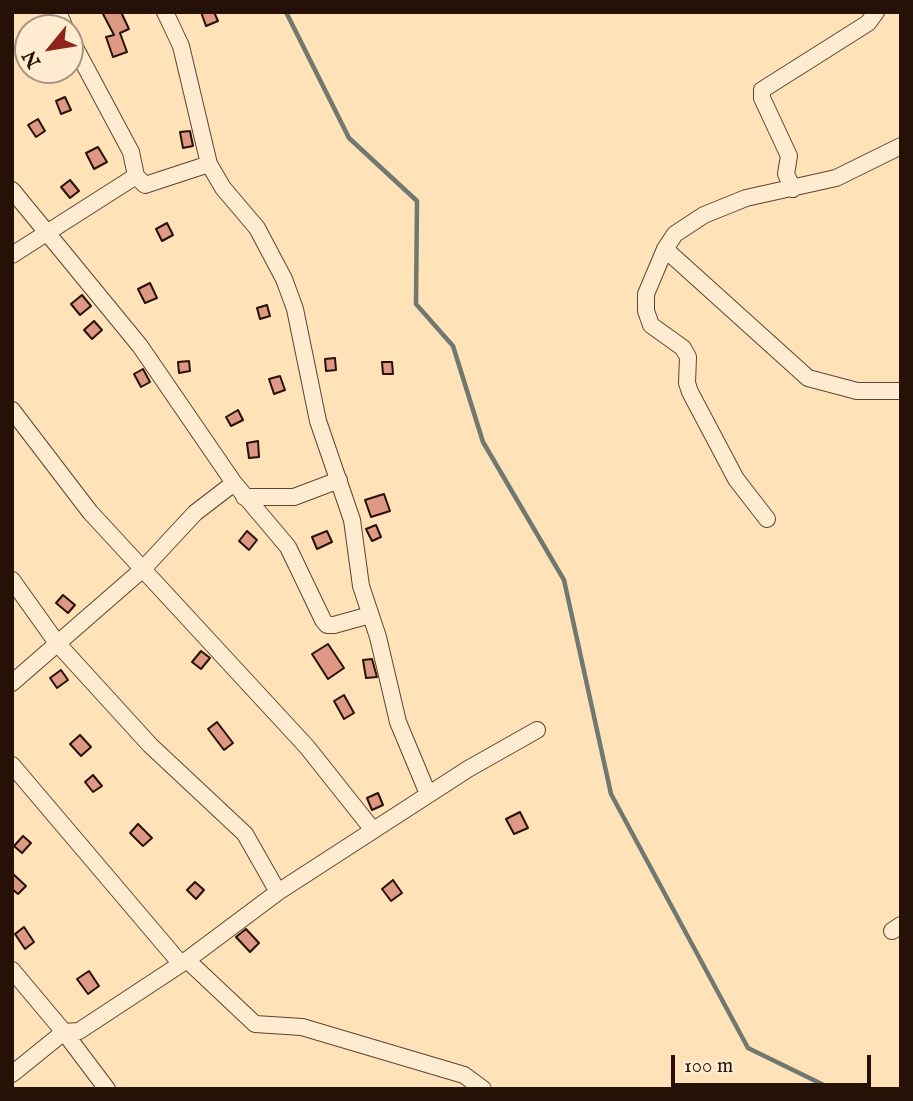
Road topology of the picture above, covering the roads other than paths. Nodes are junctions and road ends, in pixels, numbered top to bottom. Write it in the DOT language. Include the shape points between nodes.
graph roads {
  1 [pos="165,12"];
  2 [pos="876,12"];
  3 [pos="84,64"];
  4 [pos="901,146"];
  5 [pos="209,164"];
  6 [pos="136,176"];
  7 [pos="793,189"];
  8 [pos="12,190"];
  9 [pos="46,230"];
  10 [pos="664,248"];
  11 [pos="12,255"];
  12 [pos="901,391"];
  13 [pos="12,410"];
  14 [pos="339,480"];
  15 [pos="234,483"];
  16 [pos="244,497"];
  17 [pos="767,519"];
  18 [pos="143,569"];
  19 [pos="12,580"];
  20 [pos="370,615"];
  21 [pos="57,643"];
  22 [pos="12,683"];
  23 [pos="537,730"];
  24 [pos="12,765"];
  25 [pos="428,794"];
  26 [pos="373,830"];
  27 [pos="278,892"];
  28 [pos="184,962"];
  29 [pos="12,970"];
  30 [pos="64,1032"];
  31 [pos="12,1074"];
  32 [pos="107,1089"];
  33 [pos="483,1089"];
  1 -- 5 [label="street" via="181,46"];
  2 -- 7 [label="street" via="868,23 762,90 789,156 786,174"];
  3 -- 6 [label="street" via="131,152"];
  4 -- 7 [label="street" via="836,178"];
  5 -- 6 [label="street" via="152,185"];
  5 -- 14 [label="street" via="257,228 284,279 295,309 318,421"];
  6 -- 9 [label="street"];
  7 -- 10 [label="street" via="719,207 675,234"];
  8 -- 9 [label="street"];
  9 -- 11 [label="street"];
  9 -- 15 [label="street" via="141,346"];
  10 -- 12 [label="street" via="808,378 857,391"];
  10 -- 17 [label="street" via="646,294 651,325 683,348 688,357 690,392 736,479"];
  13 -- 18 [label="street" via="90,512"];
  14 -- 16 [label="street" via="294,497"];
  14 -- 20 [label="street" via="352,520"];
  15 -- 16 [label="street"];
  15 -- 18 [label="street" via="195,513"];
  16 -- 20 [label="street" via="288,547 327,625"];
  18 -- 21 [label="street"];
  18 -- 26 [label="street" via="307,747"];
  19 -- 21 [label="street"];
  20 -- 25 [label="street" via="398,723"];
  21 -- 22 [label="street"];
  21 -- 27 [label="street" via="162,758 245,834"];
  23 -- 25 [label="street"];
  24 -- 28 [label="street"];
  25 -- 26 [label="street"];
  26 -- 27 [label="street"];
  27 -- 28 [label="street"];
  28 -- 30 [label="street" via="79,1031"];
  28 -- 33 [label="street" via="255,1024 302,1027 464,1075"];
  29 -- 30 [label="street"];
  30 -- 31 [label="street"];
  30 -- 32 [label="street"];
}
